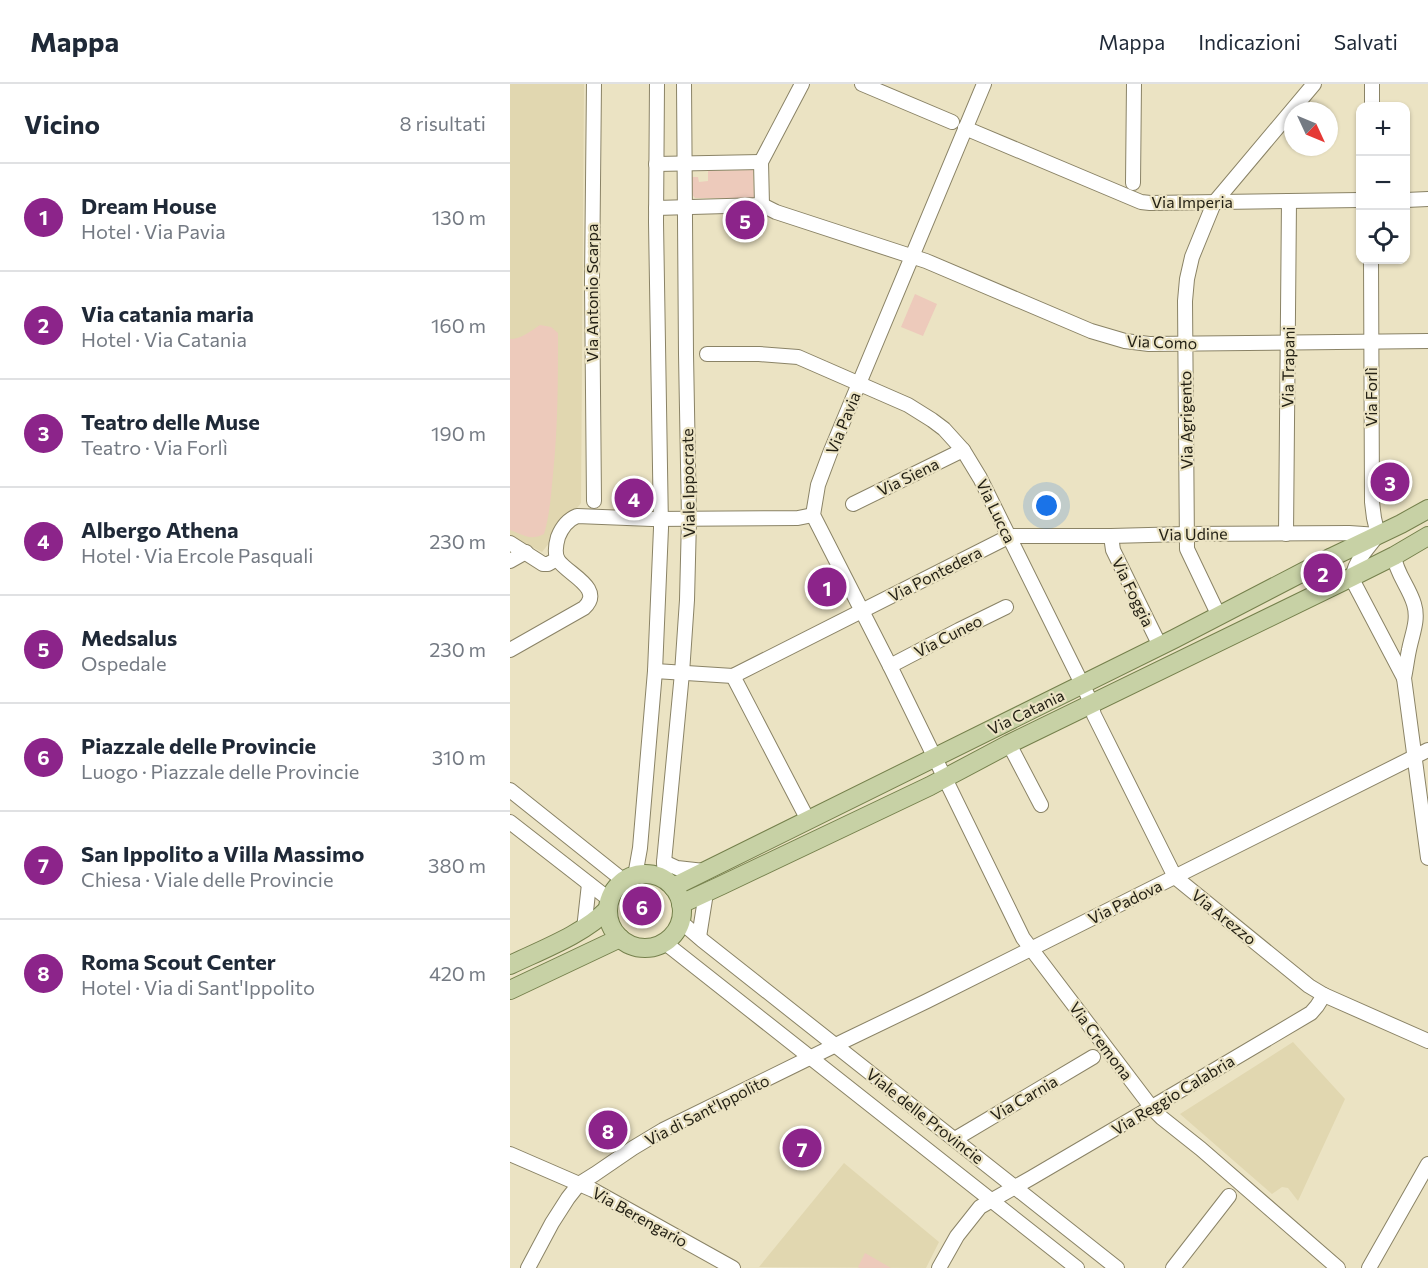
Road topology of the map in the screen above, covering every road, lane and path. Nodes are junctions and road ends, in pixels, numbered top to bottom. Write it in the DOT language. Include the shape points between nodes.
graph roads {
  1 [pos="594,84"];
  2 [pos="657,84"];
  3 [pos="684,84"];
  4 [pos="802,84"];
  5 [pos="862,84"];
  6 [pos="984,84"];
  7 [pos="1134,84"];
  8 [pos="1314,84"];
  9 [pos="1372,84"];
  10 [pos="1372,102"];
  11 [pos="952,122"];
  12 [pos="965,128"];
  13 [pos="761,162"];
  14 [pos="684,163"];
  15 [pos="656,164"];
  16 [pos="1133,183"];
  17 [pos="1428,199"];
  18 [pos="1356,200"];
  19 [pos="1410,200"];
  20 [pos="1289,201"];
  21 [pos="1214,203"];
  22 [pos="762,205"];
  23 [pos="684,207"];
  24 [pos="656,208"];
  25 [pos="912,256"];
  26 [pos="1371,264"];
  27 [pos="1371,341"];
  28 [pos="1428,341"];
  29 [pos="1288,342"];
  30 [pos="1185,344"];
  31 [pos="707,354"];
  32 [pos="859,383"];
  33 [pos="963,450"];
  34 [pos="594,501"];
  35 [pos="853,504"];
  36 [pos="1428,508"];
  37 [pos="813,515"];
  38 [pos="661,519"];
  39 [pos="689,519"];
  40 [pos="1186,534"];
  41 [pos="1286,534"];
  42 [pos="1378,535"];
  43 [pos="1111,536"];
  44 [pos="1428,536"];
  45 [pos="1008,537"];
  46 [pos="510,543"];
  47 [pos="526,552"];
  48 [pos="1394,556"];
  49 [pos="557,559"];
  50 [pos="510,561"];
  51 [pos="1352,577"];
  52 [pos="1006,607"];
  53 [pos="862,611"];
  54 [pos="1220,616"];
  55 [pos="1160,646"];
  56 [pos="510,650"];
  57 [pos="890,666"];
  58 [pos="655,671"];
  59 [pos="682,672"];
  60 [pos="733,676"];
  61 [pos="1404,678"];
  62 [pos="1082,685"];
  63 [pos="1091,704"];
  64 [pos="1009,744"];
  65 [pos="1428,750"];
  66 [pos="935,757"];
  67 [pos="1415,757"];
  68 [pos="945,778"];
  69 [pos="511,793"];
  70 [pos="1041,805"];
  71 [pos="808,820"];
  72 [pos="510,822"];
  73 [pos="1428,858"];
  74 [pos="663,862"];
  75 [pos="706,871"];
  76 [pos="1175,877"];
  77 [pos="629,878"];
  78 [pos="589,884"];
  79 [pos="706,893"];
  80 [pos="675,898"];
  81 [pos="609,905"];
  82 [pos="584,929"];
  83 [pos="699,937"];
  84 [pos="620,938"];
  85 [pos="664,942"];
  86 [pos="1031,949"];
  87 [pos="510,965"];
  88 [pos="510,990"];
  89 [pos="1324,995"];
  90 [pos="1428,1041"];
  91 [pos="835,1045"];
  92 [pos="1093,1057"];
  93 [pos="810,1058"];
  94 [pos="1152,1108"];
  95 [pos="955,1139"];
  96 [pos="510,1154"];
  97 [pos="1427,1168"];
  98 [pos="579,1184"];
  99 [pos="1015,1187"];
  100 [pos="1229,1196"];
  101 [pos="990,1200"];
  102 [pos="528,1268"];
  103 [pos="733,1268"];
  104 [pos="939,1268"];
  105 [pos="1077,1268"];
  106 [pos="1117,1268"];
  107 [pos="1173,1268"];
  108 [pos="1338,1268"];
  109 [pos="1369,1268"];
  1 -- 34 [label="street, Via Antonio Scarpa"];
  2 -- 15 [label="street, Viale Ippocrate"];
  3 -- 14 [label="street, Viale Ippocrate"];
  4 -- 13 [label="street"];
  5 -- 11 [label="street"];
  6 -- 12 [label="street, Via Pavia"];
  7 -- 16 [label="street"];
  8 -- 21 [label="street, Via Agrigento"];
  9 -- 10 [label="street"];
  12 -- 21 [label="street, Via Imperia" via="1141,202"];
  12 -- 25 [label="street, Via Pavia"];
  13 -- 14 [label="street"];
  13 -- 22 [label="street"];
  14 -- 15 [label="street"];
  14 -- 23 [label="street, Viale Ippocrate"];
  15 -- 24 [label="street, Viale Ippocrate"];
  17 -- 19 [label="street"];
  18 -- 20 [label="street, Via Imperia"];
  20 -- 21 [label="street, Via Imperia"];
  20 -- 29 [label="street, Via Trapani"];
  21 -- 30 [label="street, Via Agrigento" via="1189,268"];
  22 -- 23 [label="street"];
  22 -- 25 [label="street, Via Como"];
  23 -- 24 [label="street"];
  23 -- 39 [label="street, Viale Ippocrate"];
  24 -- 38 [label="street, Viale Ippocrate"];
  25 -- 30 [label="street, Via Como" via="1092,331 1140,344"];
  25 -- 32 [label="street, Via Pavia"];
  26 -- 27 [label="street, Via Forlì"];
  27 -- 28 [label="street, Via Como"];
  27 -- 29 [label="street, Via Como"];
  27 -- 42 [label="street, Via Forlì" via="1372,508"];
  29 -- 30 [label="street, Via Como"];
  29 -- 41 [label="street, Via Trapani"];
  30 -- 40 [label="street, Via Agrigento"];
  31 -- 32 [label="street, Via Lucca" via="798,357"];
  32 -- 33 [label="street, Via Lucca" via="919,411 944,429"];
  32 -- 37 [label="street, Via Pavia" via="818,485"];
  33 -- 35 [label="street, Via Siena"];
  33 -- 45 [label="street, Via Lucca"];
  36 -- 42 [label="main road, Via Catania"];
  37 -- 39 [label="street"];
  37 -- 53 [label="street"];
  38 -- 39 [label="street"];
  38 -- 49 [label="street" via="569,519 556,542"];
  38 -- 58 [label="street, Viale Ippocrate"];
  39 -- 59 [label="street, Viale Ippocrate"];
  40 -- 41 [label="street, Via Udine"];
  40 -- 43 [label="street, Via Udine"];
  40 -- 54 [label="street, Via Agrigento" via="1187,549"];
  41 -- 42 [label="street, Via Udine"];
  42 -- 51 [label="street"];
  42 -- 54 [label="main road, Via Catania"];
  43 -- 45 [label="street, Via Udine"];
  43 -- 55 [label="street, Via Foggia" via="1113,550"];
  44 -- 48 [label="main road, Via Catania"];
  45 -- 53 [label="street, Via Pontedera"];
  45 -- 62 [label="street, Via Lucca"];
  46 -- 47 [label="street"];
  47 -- 49 [label="street" via="543,564"];
  47 -- 50 [label="street"];
  48 -- 51 [label="main road, Via Catania"];
  48 -- 61 [label="street" via="1416,612"];
  49 -- 56 [label="street" via="582,581 590,600 584,608"];
  51 -- 61 [label="street"];
  51 -- 63 [label="main road, Via Catania"];
  52 -- 57 [label="street, Via Cuneo"];
  53 -- 57 [label="street"];
  53 -- 60 [label="street, Via Pontedera"];
  54 -- 55 [label="main road, Via Catania"];
  55 -- 62 [label="main road, Via Catania"];
  57 -- 66 [label="street"];
  58 -- 59 [label="street"];
  58 -- 77 [label="street, Viale Ippocrate" via="640,848"];
  59 -- 60 [label="street"];
  59 -- 74 [label="street, Viale Ippocrate"];
  60 -- 71 [label="street"];
  61 -- 67 [label="street"];
  62 -- 63 [label="street, Via Arezzo"];
  62 -- 66 [label="main road, Via Catania"];
  63 -- 64 [label="main road, Via Catania"];
  63 -- 76 [label="street, Via Arezzo"];
  64 -- 68 [label="main road, Via Catania"];
  64 -- 70 [label="street"];
  65 -- 67 [label="street, Via Padova"];
  66 -- 68 [label="street, Via Cremona"];
  66 -- 71 [label="main road, Via Catania"];
  67 -- 73 [label="street"];
  67 -- 76 [label="street, Via Padova"];
  68 -- 79 [label="main road, Via Catania"];
  68 -- 86 [label="street, Via Cremona"];
  69 -- 77 [label="street"];
  71 -- 75 [label="main road, Via Catania"];
  72 -- 78 [label="street"];
  74 -- 75 [label="street" via="677,868"];
  74 -- 80 [label="street, Viale Ippocrate"];
  75 -- 80 [label="main road, Via Catania"];
  76 -- 86 [label="street, Via Padova"];
  76 -- 89 [label="street, Via Arezzo" via="1300,980"];
  77 -- 80 [label="main road" via="656,876"];
  77 -- 81 [label="main road" via="614,891"];
  78 -- 81 [label="street"];
  78 -- 82 [label="street"];
  79 -- 80 [label="main road, Via Catania"];
  79 -- 83 [label="street"];
  80 -- 83 [label="street, Viale delle Provincie"];
  80 -- 85 [label="main road" via="673,934"];
  81 -- 82 [label="main road"];
  81 -- 84 [label="main road" via="610,923"];
  82 -- 87 [label="main road"];
  83 -- 91 [label="street, Viale delle Provincie"];
  84 -- 85 [label="main road" via="641,948"];
  84 -- 88 [label="main road"];
  85 -- 93 [label="street, Viale delle Provincie"];
  86 -- 91 [label="street, Via Padova"];
  86 -- 94 [label="street, Via Cremona"];
  89 -- 90 [label="street, Via Arezzo"];
  89 -- 94 [label="street, Via Reggio Calabria" via="1311,1013"];
  91 -- 93 [label="street"];
  91 -- 95 [label="street, Viale delle Provincie"];
  92 -- 95 [label="street, Via Carnia"];
  93 -- 98 [label="street, Via di Sant'Ippolito" via="663,1131"];
  93 -- 101 [label="street, Viale delle Provincie"];
  94 -- 99 [label="street, Via Reggio Calabria"];
  94 -- 108 [label="street, Via Cremona"];
  95 -- 99 [label="street, Viale delle Provincie"];
  96 -- 98 [label="street, Via Berengario"];
  97 -- 109 [label="street"];
  98 -- 102 [label="street"];
  98 -- 103 [label="street, Via Berengario"];
  99 -- 101 [label="street"];
  99 -- 106 [label="street, Viale delle Provincie"];
  100 -- 107 [label="street"];
  101 -- 104 [label="street" via="965,1226"];
  101 -- 105 [label="street, Viale delle Provincie"];
}
